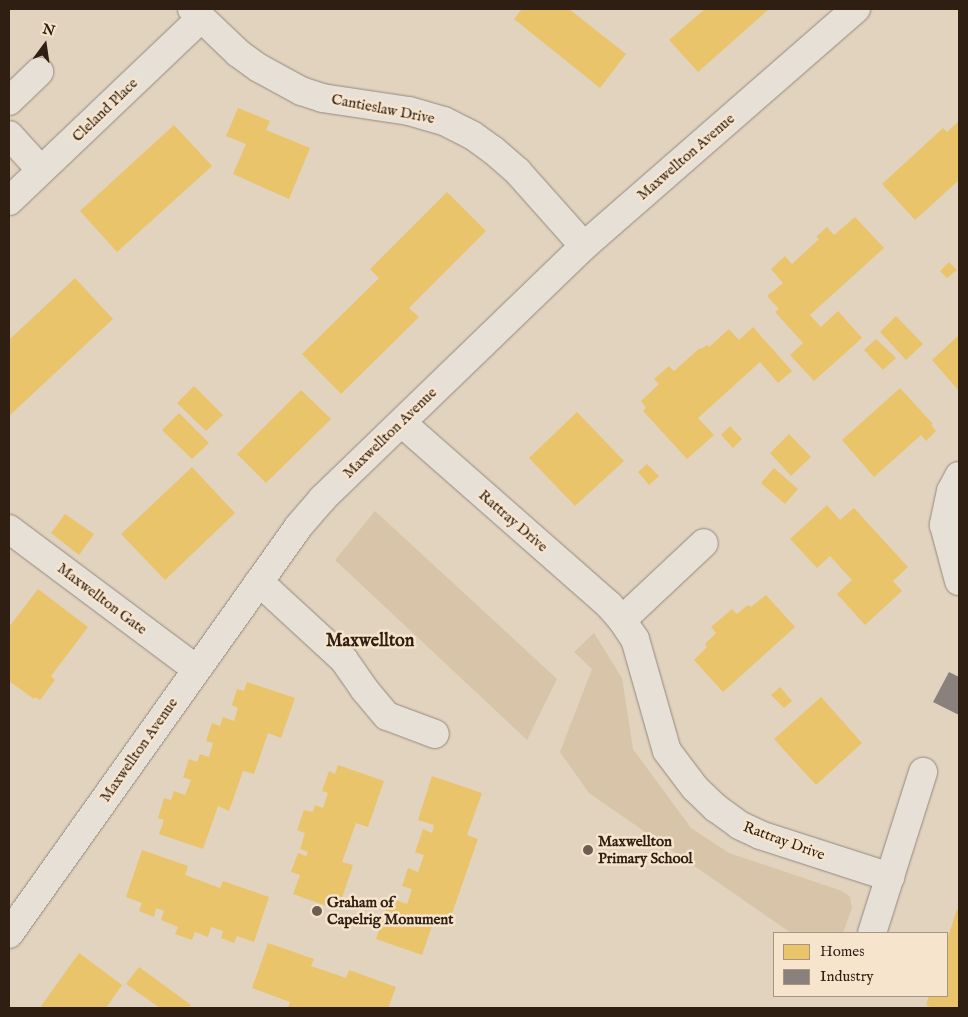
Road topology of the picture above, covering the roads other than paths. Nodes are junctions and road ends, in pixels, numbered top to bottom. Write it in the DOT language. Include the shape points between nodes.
graph roads {
  1 [pos="856,9"];
  2 [pos="197,14"];
  3 [pos="39,72"];
  4 [pos="9,101"];
  5 [pos="9,135"];
  6 [pos="41,170"];
  7 [pos="9,201"];
  8 [pos="584,246"];
  9 [pos="402,423"];
  10 [pos="959,476"];
  11 [pos="9,529"];
  12 [pos="704,543"];
  13 [pos="959,581"];
  14 [pos="258,583"];
  15 [pos="622,620"];
  16 [pos="196,669"];
  17 [pos="435,734"];
  18 [pos="923,772"];
  19 [pos="890,877"];
  20 [pos="872,932"];
  21 [pos="9,934"];
  1 -- 8 [label="street, Maxwellton Avenue"];
  2 -- 6 [label="street, Cleland Place"];
  2 -- 8 [label="street, Cantieslaw Drive" via="252,63 301,91 322,98 409,111 444,121 472,135 518,172"];
  3 -- 4 [label="street"];
  5 -- 6 [label="street"];
  6 -- 7 [label="street, Cleland Place"];
  8 -- 9 [label="street, Maxwellton Avenue"];
  9 -- 14 [label="street, Maxwellton Avenue" via="322,499"];
  9 -- 15 [label="street, Rattray Drive" via="609,605"];
  10 -- 13 [label="street" via="951,491 944,525"];
  11 -- 16 [label="street, Maxwellton Gate"];
  12 -- 15 [label="street"];
  14 -- 16 [label="street, Maxwellton Avenue"];
  14 -- 17 [label="street" via="270,590 344,660 387,716"];
  15 -- 19 [label="street, Rattray Drive" via="635,639 667,750 716,808 760,835"];
  16 -- 21 [label="street, Maxwellton Avenue"];
  18 -- 19 [label="street"];
  19 -- 20 [label="street"];
}
